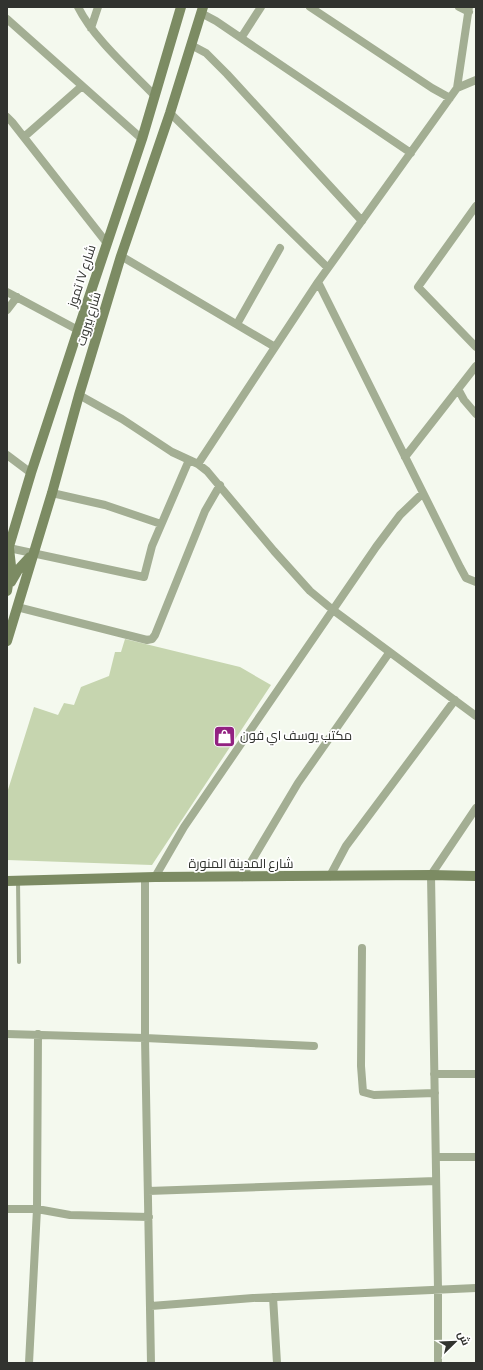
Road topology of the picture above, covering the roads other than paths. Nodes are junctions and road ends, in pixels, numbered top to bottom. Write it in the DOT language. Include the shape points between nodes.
graph roads {
  1 [pos="78,7"];
  2 [pos="98,7"];
  3 [pos="181,7"];
  4 [pos="261,7"];
  5 [pos="310,7"];
  6 [pos="460,7"];
  7 [pos="469,9"];
  8 [pos="202,10"];
  9 [pos="7,19"];
  10 [pos="91,28"];
  11 [pos="241,38"];
  12 [pos="190,45"];
  13 [pos="476,80"];
  14 [pos="82,86"];
  15 [pos="457,88"];
  16 [pos="155,96"];
  17 [pos="450,98"];
  18 [pos="170,113"];
  19 [pos="7,117"];
  20 [pos="24,137"];
  21 [pos="142,139"];
  22 [pos="411,152"];
  23 [pos="476,206"];
  24 [pos="362,221"];
  25 [pos="106,242"];
  26 [pos="280,248"];
  27 [pos="121,256"];
  28 [pos="328,268"];
  29 [pos="318,282"];
  30 [pos="7,292"];
  31 [pos="18,297"];
  32 [pos="7,310"];
  33 [pos="237,324"];
  34 [pos="78,330"];
  35 [pos="276,347"];
  36 [pos="476,348"];
  37 [pos="476,366"];
  38 [pos="458,389"];
  39 [pos="79,395"];
  40 [pos="476,414"];
  41 [pos="7,455"];
  42 [pos="405,457"];
  43 [pos="189,460"];
  44 [pos="198,464"];
  45 [pos="31,473"];
  46 [pos="220,485"];
  47 [pos="52,493"];
  48 [pos="423,493"];
  49 [pos="161,524"];
  50 [pos="10,531"];
  51 [pos="8,551"];
  52 [pos="33,554"];
  53 [pos="476,582"];
  54 [pos="8,587"];
  55 [pos="17,606"];
  56 [pos="333,610"];
  57 [pos="7,641"];
  58 [pos="390,653"];
  59 [pos="455,700"];
  60 [pos="476,716"];
  61 [pos="476,808"];
  62 [pos="431,875"];
  63 [pos="330,876"];
  64 [pos="476,876"];
  65 [pos="242,877"];
  66 [pos="150,878"];
  67 [pos="18,880"];
  68 [pos="7,881"];
  69 [pos="362,948"];
  70 [pos="19,962"];
  71 [pos="7,1034"];
  72 [pos="38,1034"];
  73 [pos="145,1038"];
  74 [pos="314,1046"];
  75 [pos="434,1074"];
  76 [pos="476,1074"];
  77 [pos="435,1093"];
  78 [pos="436,1157"];
  79 [pos="476,1157"];
  80 [pos="436,1181"];
  81 [pos="148,1191"];
  82 [pos="7,1209"];
  83 [pos="38,1209"];
  84 [pos="149,1217"];
  85 [pos="476,1288"];
  86 [pos="438,1289"];
  87 [pos="273,1297"];
  88 [pos="151,1306"];
  89 [pos="30,1363"];
  90 [pos="151,1363"];
  91 [pos="277,1363"];
  92 [pos="438,1363"];
  1 -- 10 [label="street"];
  2 -- 10 [label="street"];
  3 -- 16 [label="main road, شارع ١٧ تموز"];
  4 -- 11 [label="street"];
  5 -- 17 [label="street"];
  6 -- 7 [label="street"];
  7 -- 15 [label="street"];
  8 -- 11 [label="street"];
  8 -- 12 [label="main road, شارع بيروت"];
  9 -- 14 [label="street"];
  10 -- 16 [label="street"];
  11 -- 22 [label="street"];
  12 -- 18 [label="main road, شارع بيروت"];
  12 -- 24 [label="street" via="206,53 227,74"];
  13 -- 15 [label="street"];
  14 -- 20 [label="street"];
  14 -- 21 [label="street"];
  15 -- 17 [label="street"];
  16 -- 21 [label="main road, شارع ١٧ تموز"];
  17 -- 22 [label="street"];
  18 -- 27 [label="main road, شارع بيروت"];
  18 -- 28 [label="street"];
  19 -- 20 [label="street"];
  20 -- 25 [label="street"];
  21 -- 25 [label="main road, شارع ١٧ تموز"];
  22 -- 24 [label="street"];
  23 -- 36 [label="street" via="418,287"];
  24 -- 28 [label="street"];
  25 -- 34 [label="main road, شارع ١٧ تموز"];
  26 -- 33 [label="street"];
  27 -- 33 [label="street"];
  27 -- 39 [label="main road, شارع بيروت"];
  28 -- 29 [label="street"];
  29 -- 35 [label="street"];
  29 -- 42 [label="street"];
  30 -- 31 [label="street"];
  31 -- 32 [label="street"];
  31 -- 34 [label="street"];
  33 -- 35 [label="street"];
  34 -- 45 [label="main road, شارع ١٧ تموز"];
  35 -- 44 [label="street"];
  37 -- 38 [label="street"];
  38 -- 40 [label="street"];
  38 -- 42 [label="street"];
  39 -- 43 [label="street"];
  39 -- 47 [label="main road, شارع بيروت"];
  41 -- 45 [label="street"];
  42 -- 48 [label="street"];
  43 -- 44 [label="street"];
  43 -- 49 [label="street"];
  44 -- 46 [label="street"];
  45 -- 50 [label="main road, شارع ١٧ تموز"];
  46 -- 55 [label="street" via="205,511 152,639 147,640"];
  46 -- 56 [label="street" via="310,591"];
  47 -- 49 [label="street" via="105,505"];
  47 -- 52 [label="main road, شارع بيروت"];
  48 -- 53 [label="street" via="466,578"];
  48 -- 56 [label="street" via="400,515"];
  49 -- 52 [label="street" via="144,577"];
  50 -- 51 [label="main road, شارع ١٧ تموز"];
  51 -- 52 [label="street"];
  51 -- 54 [label="main road" via="11,566"];
  52 -- 54 [label="main road" via="18,570"];
  52 -- 55 [label="main road, شارع بيروت"];
  55 -- 57 [label="main road, شارع بيروت"];
  56 -- 58 [label="street"];
  56 -- 66 [label="street"];
  58 -- 59 [label="street"];
  58 -- 65 [label="street" via="298,783"];
  59 -- 60 [label="street"];
  59 -- 63 [label="street" via="346,846"];
  61 -- 62 [label="street"];
  62 -- 63 [label="main road, شارع المدينة المنورة"];
  62 -- 64 [label="main road, شارع المدينة المنورة"];
  62 -- 75 [label="street"];
  63 -- 65 [label="main road, شارع المدينة المنورة"];
  65 -- 66 [label="main road, شارع المدينة المنورة"];
  66 -- 67 [label="main road, شارع المدينة المنورة"];
  66 -- 73 [label="street"];
  67 -- 68 [label="main road, شارع المدينة المنورة"];
  67 -- 70 [label="lane"];
  69 -- 77 [label="street" via="363,1092 374,1095"];
  71 -- 72 [label="street"];
  72 -- 73 [label="street"];
  72 -- 83 [label="street"];
  73 -- 74 [label="street"];
  73 -- 81 [label="street"];
  75 -- 76 [label="street"];
  75 -- 77 [label="street"];
  77 -- 78 [label="street"];
  78 -- 79 [label="street"];
  78 -- 80 [label="street"];
  80 -- 81 [label="street"];
  80 -- 86 [label="street"];
  81 -- 84 [label="street"];
  82 -- 83 [label="street"];
  83 -- 84 [label="street" via="70,1214"];
  83 -- 89 [label="street"];
  84 -- 88 [label="street"];
  85 -- 86 [label="street"];
  86 -- 87 [label="street"];
  86 -- 92 [label="street"];
  87 -- 88 [label="street"];
  87 -- 91 [label="street"];
  88 -- 90 [label="street"];
}
